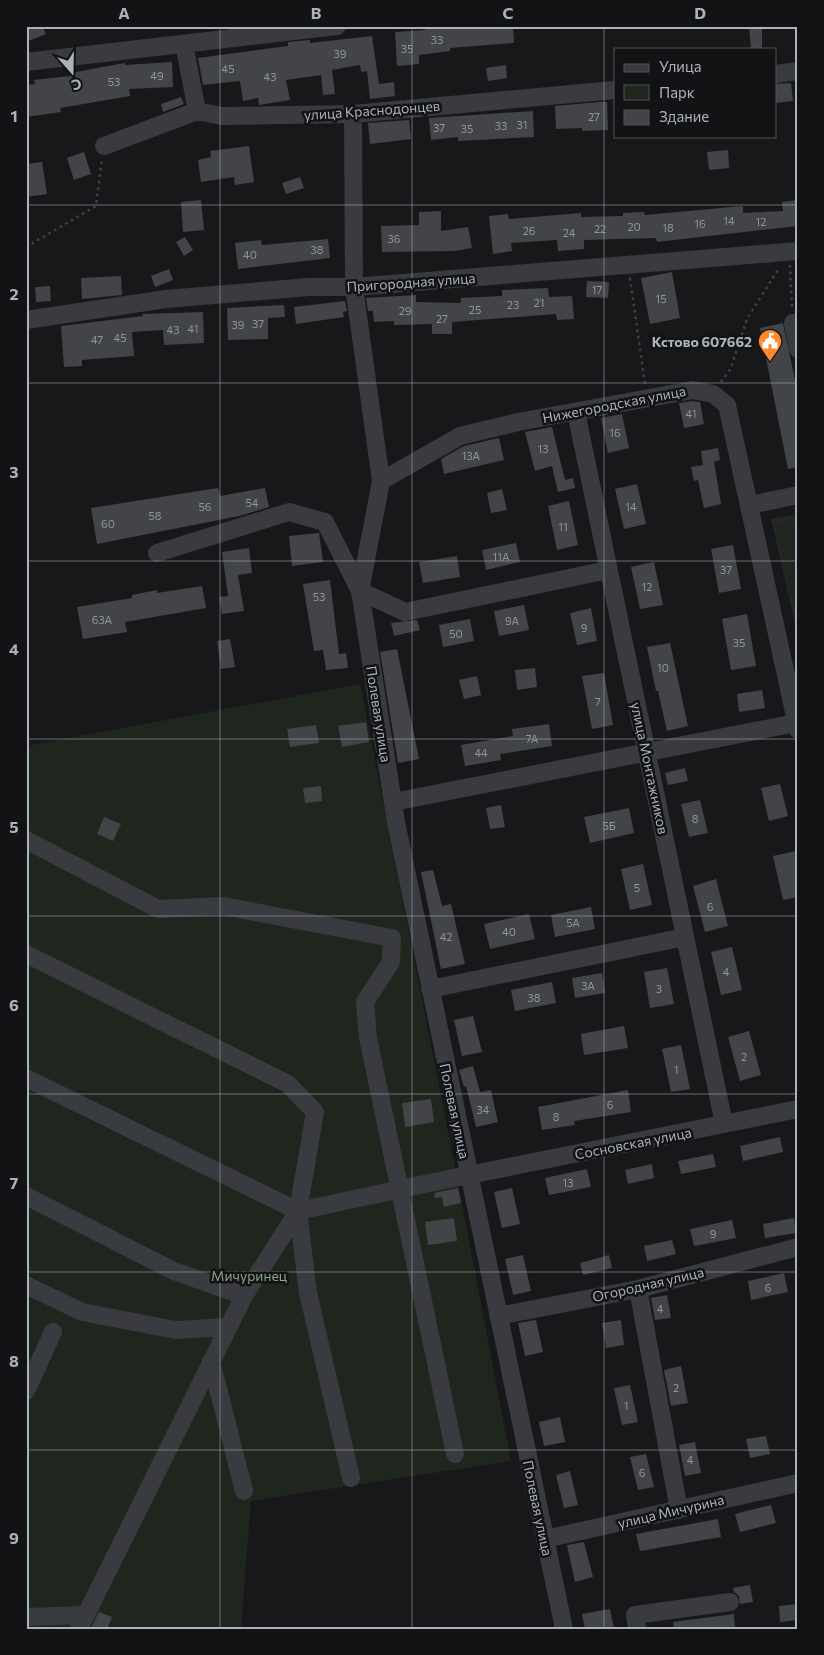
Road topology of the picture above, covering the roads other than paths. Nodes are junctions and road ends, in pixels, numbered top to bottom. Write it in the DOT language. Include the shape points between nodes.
graph roads {
  1 [pos="337,26"];
  2 [pos="184,44"];
  3 [pos="26,62"];
  4 [pos="798,72"];
  5 [pos="776,74"];
  6 [pos="614,90"];
  7 [pos="197,111"];
  8 [pos="353,114"];
  9 [pos="104,146"];
  10 [pos="794,251"];
  11 [pos="354,287"];
  12 [pos="26,320"];
  13 [pos="793,323"];
  14 [pos="798,348"];
  15 [pos="576,412"];
  16 [pos="380,481"];
  17 [pos="798,495"];
  18 [pos="750,505"];
  19 [pos="157,553"];
  20 [pos="608,570"];
  21 [pos="360,591"];
  22 [pos="797,726"];
  23 [pos="647,753"];
  24 [pos="393,802"];
  25 [pos="26,840"];
  26 [pos="685,937"];
  27 [pos="26,954"];
  28 [pos="430,989"];
  29 [pos="26,1078"];
  30 [pos="798,1109"];
  31 [pos="724,1124"];
  32 [pos="468,1176"];
  33 [pos="400,1189"];
  34 [pos="26,1196"];
  35 [pos="298,1211"];
  36 [pos="798,1247"];
  37 [pos="26,1285"];
  38 [pos="638,1289"];
  39 [pos="244,1296"];
  40 [pos="498,1316"];
  41 [pos="228,1327"];
  42 [pos="53,1332"];
  43 [pos="211,1361"];
  44 [pos="26,1391"];
  45 [pos="455,1454"];
  46 [pos="351,1478"];
  47 [pos="798,1483"];
  48 [pos="244,1491"];
  49 [pos="679,1510"];
  50 [pos="545,1539"];
  51 [pos="730,1602"];
  52 [pos="26,1617"];
  53 [pos="82,1622"];
  54 [pos="564,1629"];
  55 [pos="637,1629"];
  1 -- 2 [label="street"];
  2 -- 3 [label="street"];
  2 -- 7 [label="street"];
  4 -- 5 [label="street"];
  6 -- 8 [label="street, улица Краснодонцев"];
  7 -- 8 [label="street, улица Краснодонцев" via="222,116"];
  7 -- 9 [label="street"];
  8 -- 11 [label="street"];
  10 -- 11 [label="street, Пригородная улица"];
  11 -- 12 [label="street, Пригородная улица" via="309,287 166,298"];
  11 -- 16 [label="street"];
  13 -- 14 [label="street"];
  15 -- 16 [label="street, Нижегородская улица" via="460,436"];
  15 -- 18 [label="street, Нижегородская улица" via="693,390 713,394 726,405"];
  15 -- 20 [label="street, улица Монтажников"];
  16 -- 21 [label="street"];
  17 -- 18 [label="street"];
  18 -- 22 [label="street"];
  19 -- 21 [label="street" via="289,512 325,522"];
  20 -- 21 [label="street" via="405,612"];
  20 -- 23 [label="street, улица Монтажников"];
  21 -- 24 [label="street, Полевая улица"];
  22 -- 23 [label="street"];
  23 -- 24 [label="street"];
  23 -- 26 [label="street, улица Монтажников"];
  24 -- 28 [label="street, Полевая улица"];
  25 -- 33 [label="street" via="158,909 223,906 392,938 391,962 365,1002 368,1038"];
  26 -- 28 [label="street"];
  26 -- 31 [label="street, улица Монтажников"];
  27 -- 35 [label="street" via="288,1084 315,1112"];
  28 -- 32 [label="street, Полевая улица"];
  29 -- 35 [label="street"];
  30 -- 31 [label="street, Сосновская улица"];
  31 -- 32 [label="street, Сосновская улица"];
  32 -- 33 [label="street, Сосновская улица"];
  32 -- 40 [label="street, Полевая улица"];
  33 -- 35 [label="street, Сосновская улица"];
  33 -- 45 [label="street"];
  34 -- 39 [label="street" via="174,1271"];
  35 -- 39 [label="street"];
  35 -- 46 [label="street" via="308,1293"];
  36 -- 38 [label="street, Огородная улица"];
  37 -- 41 [label="street" via="82,1312 176,1330"];
  38 -- 40 [label="street, Огородная улица"];
  38 -- 49 [label="street"];
  39 -- 41 [label="street"];
  40 -- 50 [label="street, Полевая улица"];
  41 -- 43 [label="street"];
  42 -- 44 [label="street"];
  43 -- 48 [label="street"];
  43 -- 53 [label="street"];
  47 -- 49 [label="street, улица Мичурина"];
  49 -- 50 [label="street, улица Мичурина"];
  50 -- 54 [label="street, Полевая улица"];
  51 -- 55 [label="street" via="635,1615"];
  52 -- 53 [label="street"];
}
